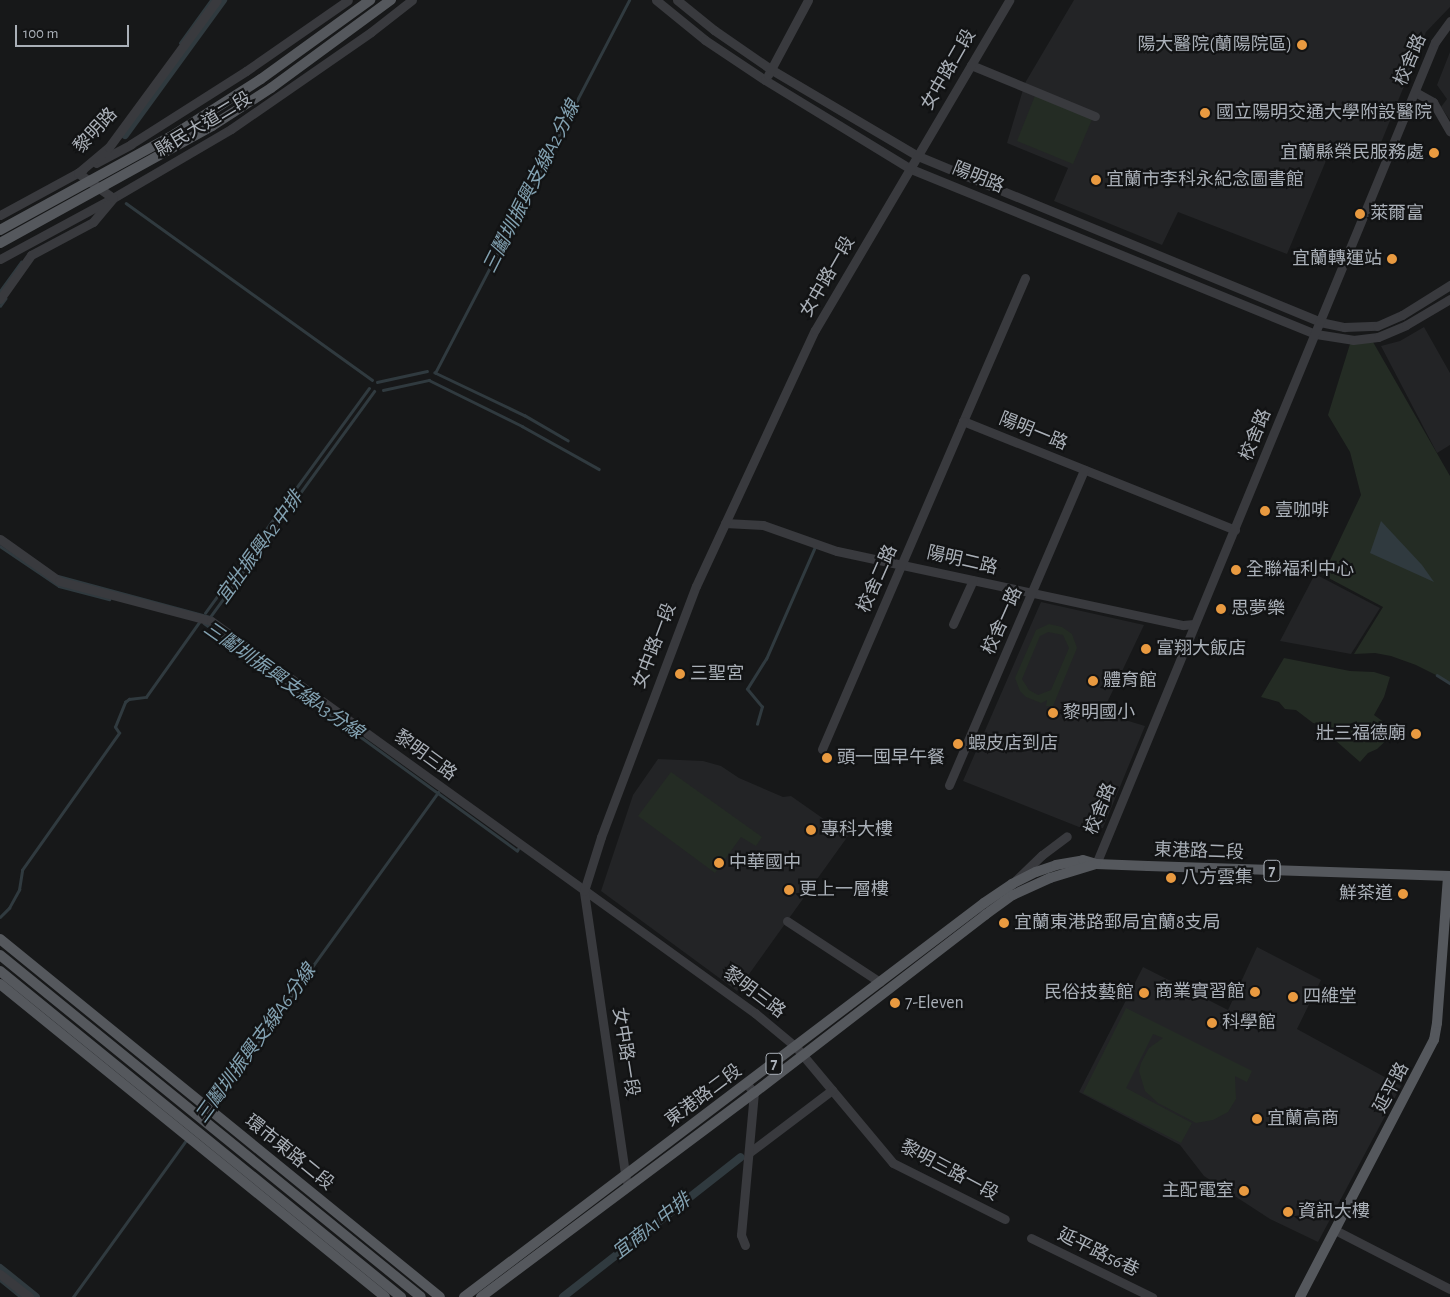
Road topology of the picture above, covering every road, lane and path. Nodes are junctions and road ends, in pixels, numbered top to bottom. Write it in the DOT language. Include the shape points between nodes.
graph roads {
  1 [pos="217,0"];
  2 [pos="348,0"];
  3 [pos="370,0"];
  4 [pos="391,0"];
  5 [pos="412,0"];
  6 [pos="656,0"];
  7 [pos="677,0"];
  8 [pos="808,0"];
  9 [pos="1009,0"];
  10 [pos="1450,21"];
  11 [pos="360,24"];
  12 [pos="371,32"];
  13 [pos="971,65"];
  14 [pos="770,73"];
  15 [pos="1414,92"];
  16 [pos="1095,116"];
  17 [pos="122,130"];
  18 [pos="1450,131"];
  19 [pos="131,144"];
  20 [pos="918,156"];
  21 [pos="910,168"];
  22 [pos="78,173"];
  23 [pos="91,182"];
  24 [pos="100,189"];
  25 [pos="113,198"];
  26 [pos="0,214"];
  27 [pos="0,230"];
  28 [pos="0,243"];
  29 [pos="22,247"];
  30 [pos="31,255"];
  31 [pos="0,259"];
  32 [pos="1024,278"];
  33 [pos="1450,285"];
  34 [pos="1450,298"];
  35 [pos="0,299"];
  36 [pos="1320,322"];
  37 [pos="1316,334"];
  38 [pos="963,421"];
  39 [pos="1084,470"];
  40 [pos="725,523"];
  41 [pos="1235,530"];
  42 [pos="0,539"];
  43 [pos="903,564"];
  44 [pos="973,580"];
  45 [pos="1033,594"];
  46 [pos="954,624"];
  47 [pos="1194,624"];
  48 [pos="822,749"];
  49 [pos="949,785"];
  50 [pos="1067,836"];
  51 [pos="1096,864"];
  52 [pos="1449,876"];
  53 [pos="1012,884"];
  54 [pos="584,891"];
  55 [pos="787,921"];
  56 [pos="0,939"];
  57 [pos="0,955"];
  58 [pos="0,971"];
  59 [pos="880,982"];
  60 [pos="0,984"];
  61 [pos="796,1047"];
  62 [pos="802,1056"];
  63 [pos="747,1084"];
  64 [pos="832,1090"];
  65 [pos="754,1093"];
  66 [pos="750,1152"];
  67 [pos="626,1175"];
  68 [pos="626,1188"];
  69 [pos="1005,1219"];
  70 [pos="1334,1230"];
  71 [pos="1031,1238"];
  72 [pos="745,1244"];
  73 [pos="0,1274"];
  74 [pos="1450,1289"];
  75 [pos="29,1297"];
  76 [pos="385,1297"];
  77 [pos="401,1297"];
  78 [pos="421,1297"];
  79 [pos="440,1297"];
  80 [pos="464,1297"];
  81 [pos="481,1297"];
  82 [pos="1152,1297"];
  83 [pos="1300,1297"];
  1 -- 17 [label="street, 黎明路"];
  2 -- 19 [label="street, 縣民大道二段" via="246,72"];
  3 -- 23 [label="main road, 縣民大道二段" via="261,80"];
  4 -- 11 [label="main road, 縣民大道二段"];
  5 -- 12 [label="street, 縣民大道二段"];
  6 -- 21 [label="street, 陽明路" via="705,40 765,80"];
  7 -- 14 [label="street, 陽明路"];
  8 -- 14 [label="street"];
  9 -- 13 [label="street, 女中路二段"];
  10 -- 15 [label="street, 校舍路" via="1435,42"];
  11 -- 12 [label="street"];
  11 -- 24 [label="main road, 縣民大道二段" via="234,112"];
  12 -- 25 [label="street, 縣民大道二段" via="266,107"];
  13 -- 16 [label="street"];
  13 -- 20 [label="street, 女中路二段"];
  14 -- 20 [label="street, 陽明路"];
  15 -- 18 [label="street" via="1433,102"];
  15 -- 36 [label="street, 校舍路"];
  17 -- 19 [label="street" via="121,141"];
  17 -- 22 [label="street, 黎明路" via="109,147"];
  19 -- 22 [label="street, 縣民大道二段"];
  20 -- 21 [label="street, 女中路一段"];
  20 -- 36 [label="street, 陽明路"];
  21 -- 37 [label="street, 陽明路"];
  21 -- 40 [label="street, 女中路一段" via="815,330"];
  22 -- 23 [label="street, 黎明路"];
  22 -- 26 [label="street, 縣民大道二段"];
  23 -- 24 [label="street, 黎明路"];
  23 -- 27 [label="main road, 縣民大道二段"];
  24 -- 25 [label="street, 黎明路"];
  24 -- 28 [label="main road, 縣民大道二段"];
  25 -- 29 [label="street, 縣民大道二段"];
  25 -- 30 [label="street" via="93,222"];
  29 -- 30 [label="street"];
  29 -- 31 [label="street, 縣民大道二段"];
  30 -- 35 [label="street"];
  32 -- 38 [label="street"];
  33 -- 36 [label="street, 陽明路" via="1402,315 1377,326 1344,327"];
  34 -- 37 [label="street, 陽明路" via="1406,326 1378,337 1353,340"];
  36 -- 37 [label="street, 校舍路"];
  37 -- 41 [label="street, 校舍路"];
  38 -- 39 [label="street, 陽明一路"];
  38 -- 43 [label="street, 校舍二路"];
  39 -- 41 [label="street, 陽明一路"];
  39 -- 45 [label="street, 校舍一路"];
  40 -- 43 [label="street, 陽明二路" via="763,525 837,551"];
  40 -- 54 [label="street, 女中路一段" via="679,628"];
  41 -- 47 [label="street, 校舍路"];
  42 -- 54 [label="street, 黎明三路" via="59,581 211,621"];
  43 -- 44 [label="street, 陽明二路"];
  43 -- 48 [label="street, 校舍二路"];
  44 -- 45 [label="street, 陽明二路"];
  44 -- 46 [label="street"];
  45 -- 47 [label="street, 陽明二路" via="1183,625"];
  45 -- 49 [label="street, 校舍一路"];
  47 -- 51 [label="street, 校舍路"];
  50 -- 53 [label="street"];
  51 -- 52 [label="main road, 東港路二段 / 7"];
  51 -- 53 [label="main road, 東港路二段 / 7" via="1083,860 1056,865"];
  51 -- 62 [label="main road, 東港路二段 / 7" via="1050,878 1013,895"];
  52 -- 70 [label="main road, 延平路" via="1434,1040"];
  53 -- 59 [label="main road, 東港路二段 / 7"];
  54 -- 61 [label="street, 黎明三路" via="748,1008"];
  54 -- 67 [label="street, 女中路一段"];
  55 -- 59 [label="street"];
  56 -- 79 [label="main road, 環市東路二段"];
  57 -- 78 [label="main road, 環市東路二段"];
  58 -- 77 [label="main road"];
  59 -- 61 [label="main road, 東港路二段 / 7"];
  60 -- 76 [label="main road"];
  61 -- 62 [label="street, 黎明三路"];
  61 -- 63 [label="main road, 東港路二段 / 7"];
  62 -- 64 [label="street, 黎明三路一段"];
  62 -- 65 [label="main road, 東港路二段 / 7"];
  63 -- 65 [label="street"];
  63 -- 67 [label="main road, 東港路二段 / 7"];
  64 -- 66 [label="street"];
  64 -- 69 [label="street, 黎明三路一段" via="893,1163"];
  65 -- 66 [label="street"];
  65 -- 68 [label="main road, 東港路二段 / 7"];
  66 -- 72 [label="street" via="741,1235"];
  67 -- 68 [label="street, 女中路一段"];
  67 -- 80 [label="main road, 東港路二段 / 7"];
  68 -- 81 [label="main road, 東港路二段 / 7"];
  70 -- 74 [label="street"];
  70 -- 83 [label="main road, 延平路"];
  71 -- 82 [label="street, 延平路56巷"];
  73 -- 75 [label="street"];
}
